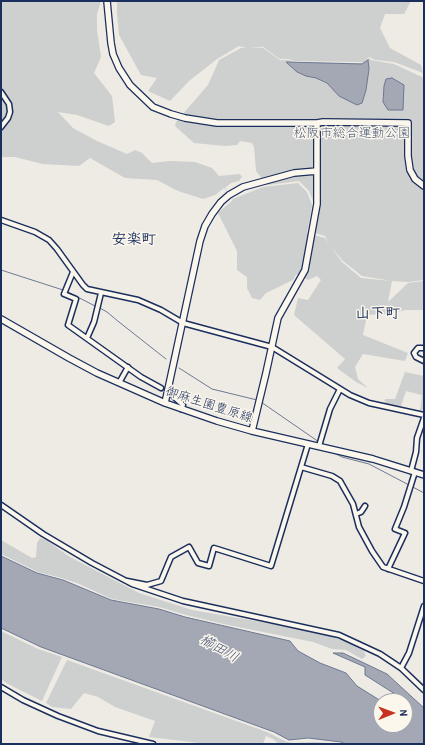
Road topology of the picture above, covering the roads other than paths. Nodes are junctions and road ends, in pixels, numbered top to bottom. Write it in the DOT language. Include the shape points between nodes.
graph roads {
  1 [pos="106,1"];
  2 [pos="1,92"];
  3 [pos="317,124"];
  4 [pos="1,127"];
  5 [pos="317,171"];
  6 [pos="424,186"];
  7 [pos="1,220"];
  8 [pos="73,272"];
  9 [pos="101,293"];
  10 [pos="1,319"];
  11 [pos="183,323"];
  12 [pos="87,338"];
  13 [pos="272,347"];
  14 [pos="424,348"];
  15 [pos="424,361"];
  16 [pos="128,366"];
  17 [pos="119,383"];
  18 [pos="162,388"];
  19 [pos="340,389"];
  20 [pos="174,397"];
  21 [pos="165,403"];
  22 [pos="181,409"];
  23 [pos="424,415"];
  24 [pos="424,418"];
  25 [pos="252,431"];
  26 [pos="308,444"];
  27 [pos="319,446"];
  28 [pos="302,467"];
  29 [pos="413,471"];
  30 [pos="424,475"];
  31 [pos="1,505"];
  32 [pos="365,506"];
  33 [pos="356,514"];
  34 [pos="388,569"];
  35 [pos="124,581"];
  36 [pos="424,581"];
  37 [pos="424,606"];
  38 [pos="401,668"];
  39 [pos="1,688"];
  40 [pos="424,690"];
  41 [pos="153,744"];
  1 -- 3 [label="street" via="113,54 119,68 130,84 154,106 171,114 209,122"];
  2 -- 4 [label="street" via="9,104 10,112"];
  3 -- 5 [label="street"];
  3 -- 6 [label="street" via="408,123 410,170"];
  5 -- 11 [label="street" via="294,173 250,184 236,190 221,202 203,232"];
  5 -- 13 [label="street" via="317,204 304,273 278,318"];
  7 -- 8 [label="street" via="44,237 54,245"];
  8 -- 9 [label="street" via="85,288"];
  8 -- 12 [label="street" via="64,294 76,299 68,325"];
  9 -- 11 [label="street" via="144,301"];
  9 -- 12 [label="street"];
  10 -- 17 [label="street, 御麻生園豊原線" via="42,344"];
  11 -- 13 [label="street"];
  11 -- 21 [label="street"];
  12 -- 16 [label="street"];
  13 -- 19 [label="street"];
  13 -- 25 [label="street"];
  14 -- 15 [label="street" via="418,348 414,353"];
  16 -- 17 [label="street"];
  16 -- 18 [label="street"];
  17 -- 21 [label="street, 御麻生園豊原線"];
  19 -- 23 [label="street" via="369,403"];
  19 -- 27 [label="street" via="330,409"];
  20 -- 22 [label="street" via="183,405"];
  21 -- 22 [label="street, 御麻生園豊原線"];
  22 -- 25 [label="street, 御麻生園豊原線"];
  24 -- 29 [label="street" via="417,438"];
  25 -- 26 [label="street, 御麻生園豊原線"];
  26 -- 27 [label="street, 御麻生園豊原線"];
  26 -- 28 [label="street"];
  27 -- 29 [label="street, 御麻生園豊原線"];
  28 -- 33 [label="street" via="337,478 353,504"];
  28 -- 35 [label="street" via="271,566 214,548 209,566 198,563 189,547 171,557 161,580 147,585"];
  29 -- 30 [label="street, 御麻生園豊原線"];
  29 -- 34 [label="street" via="411,486 395,528 405,533"];
  31 -- 35 [label="street" via="38,531"];
  32 -- 33 [label="street"];
  33 -- 34 [label="street" via="357,524 372,551 382,566"];
  34 -- 36 [label="street"];
  35 -- 38 [label="street" via="183,601 339,635 372,649"];
  37 -- 38 [label="street" via="409,653"];
  38 -- 40 [label="street"];
  39 -- 41 [label="street" via="58,716 98,731"];
}
